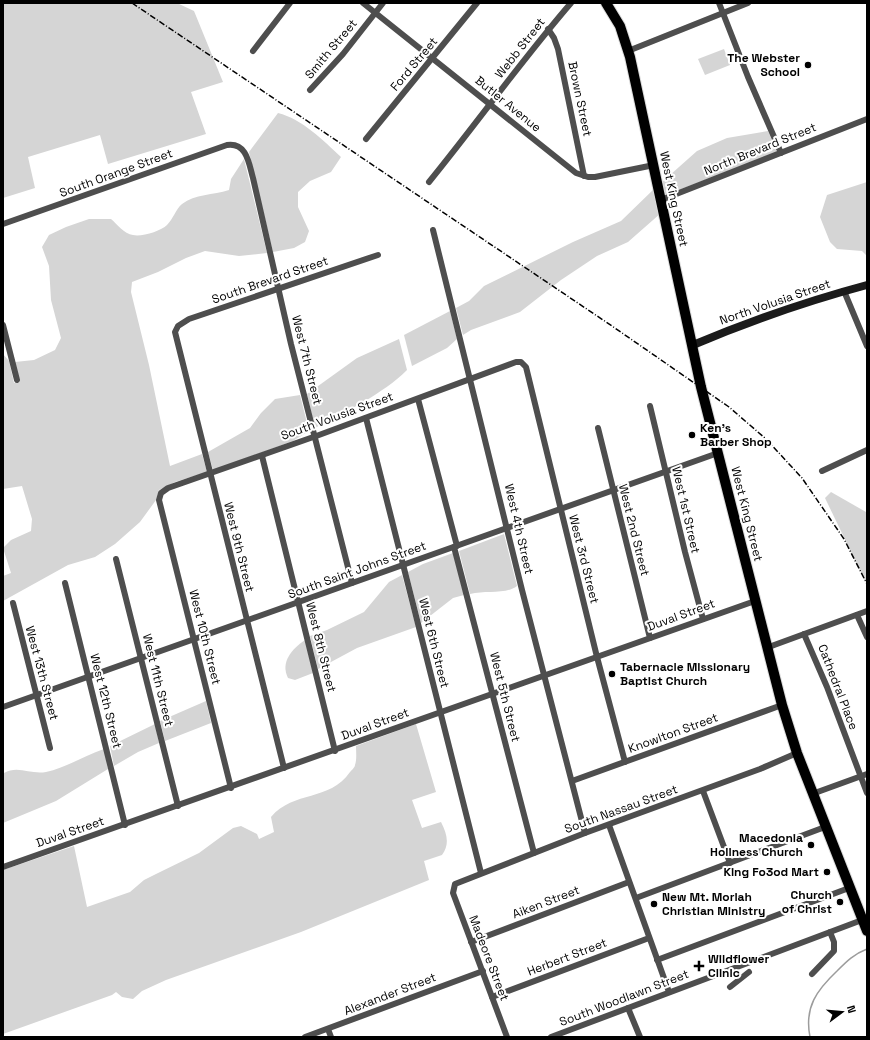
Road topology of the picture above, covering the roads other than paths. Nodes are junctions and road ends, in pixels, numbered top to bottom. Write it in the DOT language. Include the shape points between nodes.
graph roads {
  1 [pos="290,3"];
  2 [pos="364,3"];
  3 [pos="383,3"];
  4 [pos="478,3"];
  5 [pos="571,3"];
  6 [pos="606,3"];
  7 [pos="719,3"];
  8 [pos="748,3"];
  9 [pos="376,13"];
  10 [pos="722,13"];
  11 [pos="548,29"];
  12 [pos="252,51"];
  13 [pos="628,51"];
  14 [pos="433,59"];
  15 [pos="310,90"];
  16 [pos="490,105"];
  17 [pos="867,119"];
  18 [pos="366,139"];
  19 [pos="236,145"];
  20 [pos="781,153"];
  21 [pos="654,165"];
  22 [pos="584,176"];
  23 [pos="429,182"];
  24 [pos="661,200"];
  25 [pos="3,224"];
  26 [pos="433,230"];
  27 [pos="378,255"];
  28 [pos="867,285"];
  29 [pos="278,290"];
  30 [pos="844,291"];
  31 [pos="3,325"];
  32 [pos="175,332"];
  33 [pos="693,345"];
  34 [pos="867,346"];
  35 [pos="521,362"];
  36 [pos="17,380"];
  37 [pos="470,380"];
  38 [pos="418,399"];
  39 [pos="650,406"];
  40 [pos="366,418"];
  41 [pos="598,428"];
  42 [pos="314,437"];
  43 [pos="867,450"];
  44 [pos="718,453"];
  45 [pos="262,456"];
  46 [pos="822,471"];
  47 [pos="666,472"];
  48 [pos="210,473"];
  49 [pos="613,490"];
  50 [pos="161,493"];
  51 [pos="560,508"];
  52 [pos="506,527"];
  53 [pos="455,546"];
  54 [pos="116,559"];
  55 [pos="403,565"];
  56 [pos="65,583"];
  57 [pos="352,584"];
  58 [pos="755,601"];
  59 [pos="13,603"];
  60 [pos="298,603"];
  61 [pos="867,611"];
  62 [pos="858,615"];
  63 [pos="703,618"];
  64 [pos="247,621"];
  65 [pos="804,634"];
  66 [pos="867,637"];
  67 [pos="650,638"];
  68 [pos="194,640"];
  69 [pos="766,648"];
  70 [pos="597,657"];
  71 [pos="142,658"];
  72 [pos="545,675"];
  73 [pos="89,677"];
  74 [pos="493,694"];
  75 [pos="37,695"];
  76 [pos="782,705"];
  77 [pos="3,707"];
  78 [pos="440,712"];
  79 [pos="50,748"];
  80 [pos="335,751"];
  81 [pos="797,753"];
  82 [pos="625,762"];
  83 [pos="284,768"];
  84 [pos="867,774"];
  85 [pos="860,776"];
  86 [pos="572,781"];
  87 [pos="230,788"];
  88 [pos="703,791"];
  89 [pos="867,793"];
  90 [pos="812,794"];
  91 [pos="178,806"];
  92 [pos="125,825"];
  93 [pos="608,825"];
  94 [pos="825,827"];
  95 [pos="586,834"];
  96 [pos="534,853"];
  97 [pos="730,863"];
  98 [pos="3,867"];
  99 [pos="481,873"];
  100 [pos="629,882"];
  101 [pos="454,886"];
  102 [pos="849,888"];
  103 [pos="636,898"];
  104 [pos="862,920"];
  105 [pos="867,931"];
  106 [pos="830,932"];
  107 [pos="649,938"];
  108 [pos="471,942"];
  109 [pos="657,960"];
  110 [pos="483,971"];
  111 [pos="749,972"];
  112 [pos="812,974"];
  113 [pos="730,987"];
  114 [pos="669,992"];
  115 [pos="492,997"];
  116 [pos="628,1008"];
  117 [pos="328,1029"];
  118 [pos="305,1037"];
  119 [pos="331,1037"];
  120 [pos="507,1037"];
  121 [pos="553,1037"];
  122 [pos="640,1037"];
  1 -- 12 [label="street"];
  2 -- 9 [label="street, Butler Avenue"];
  3 -- 9 [label="street, Smith Street"];
  4 -- 14 [label="street, Ford Street"];
  5 -- 11 [label="street, Webb Street"];
  6 -- 13 [label="main road, West King Street" via="620,26"];
  7 -- 10 [label="street"];
  8 -- 10 [label="street"];
  9 -- 14 [label="street, Butler Avenue"];
  9 -- 15 [label="street, Smith Street"];
  10 -- 13 [label="street"];
  10 -- 20 [label="street"];
  11 -- 16 [label="street, Webb Street"];
  11 -- 22 [label="street, Brown Street" via="558,49"];
  13 -- 21 [label="main road, West King Street"];
  14 -- 16 [label="street, Butler Avenue"];
  14 -- 18 [label="street, Ford Street"];
  16 -- 22 [label="street, Butler Avenue" via="576,173"];
  16 -- 23 [label="street, Webb Street"];
  17 -- 20 [label="street, North Brevard Street"];
  19 -- 25 [label="street, South Orange Street" via="227,145"];
  19 -- 29 [label="street, West 7th Street" via="242,148 247,159"];
  20 -- 24 [label="street, North Brevard Street"];
  21 -- 22 [label="street" via="595,177"];
  21 -- 24 [label="main road, West King Street"];
  24 -- 33 [label="main road, West King Street"];
  26 -- 37 [label="street, West 4th Street"];
  27 -- 29 [label="street, South Brevard Street"];
  28 -- 30 [label="main road, North Volusia Street"];
  29 -- 32 [label="street, South Brevard Street" via="190,319 178,326"];
  29 -- 42 [label="street, West 7th Street"];
  30 -- 33 [label="main road, North Volusia Street" via="745,323"];
  30 -- 34 [label="street"];
  31 -- 36 [label="street"];
  32 -- 48 [label="street, West 9th Street"];
  33 -- 44 [label="main road, West King Street"];
  35 -- 37 [label="street, South Volusia Street"];
  35 -- 51 [label="street, West 3rd Street" via="526,367"];
  37 -- 38 [label="street, South Volusia Street"];
  37 -- 52 [label="street, West 4th Street"];
  38 -- 40 [label="street, South Volusia Street"];
  38 -- 53 [label="street, West 5th Street"];
  39 -- 47 [label="street, West 1st Street"];
  40 -- 42 [label="street, South Volusia Street"];
  40 -- 55 [label="street, West 6th Street"];
  41 -- 49 [label="street, West 2nd Street"];
  42 -- 45 [label="street, South Volusia Street"];
  42 -- 57 [label="street, West 7th Street"];
  43 -- 46 [label="street"];
  44 -- 47 [label="street, South Saint Johns Street"];
  44 -- 58 [label="main road, West King Street"];
  45 -- 48 [label="street, South Volusia Street"];
  45 -- 60 [label="street, West 8th Street"];
  47 -- 49 [label="street, South Saint Johns Street"];
  47 -- 63 [label="street, West 1st Street"];
  48 -- 50 [label="street, South Volusia Street"];
  48 -- 64 [label="street, West 9th Street"];
  49 -- 51 [label="street, South Saint Johns Street"];
  49 -- 67 [label="street, West 2nd Street"];
  50 -- 68 [label="street, West 10th Street" via="159,500"];
  51 -- 52 [label="street, South Saint Johns Street"];
  51 -- 70 [label="street, West 3rd Street"];
  52 -- 53 [label="street, South Saint Johns Street"];
  52 -- 72 [label="street, West 4th Street"];
  53 -- 55 [label="street, South Saint Johns Street"];
  53 -- 74 [label="street, West 5th Street"];
  54 -- 71 [label="street, West 11th Street"];
  55 -- 57 [label="street, South Saint Johns Street"];
  55 -- 78 [label="street, West 6th Street"];
  56 -- 73 [label="street, West 12th Street"];
  57 -- 60 [label="street, South Saint Johns Street"];
  58 -- 63 [label="street, Duval Street"];
  58 -- 69 [label="main road, West King Street"];
  59 -- 75 [label="street, West 13th Street"];
  60 -- 64 [label="street, South Saint Johns Street"];
  60 -- 80 [label="street, West 8th Street"];
  61 -- 62 [label="street"];
  62 -- 65 [label="street"];
  62 -- 66 [label="street"];
  63 -- 67 [label="street, Duval Street"];
  64 -- 68 [label="street, South Saint Johns Street"];
  64 -- 83 [label="street, West 9th Street"];
  65 -- 69 [label="street"];
  65 -- 85 [label="street, Cathedral Place"];
  67 -- 70 [label="street, Duval Street"];
  68 -- 71 [label="street, South Saint Johns Street"];
  68 -- 87 [label="street, West 10th Street"];
  69 -- 76 [label="main road, West King Street"];
  70 -- 72 [label="street, Duval Street"];
  70 -- 82 [label="street, West 3rd Street"];
  71 -- 73 [label="street, South Saint Johns Street"];
  71 -- 91 [label="street, West 11th Street"];
  72 -- 74 [label="street, Duval Street"];
  72 -- 86 [label="street, West 4th Street"];
  73 -- 75 [label="street, South Saint Johns Street"];
  73 -- 92 [label="street, West 12th Street"];
  74 -- 78 [label="street, Duval Street"];
  74 -- 96 [label="street, West 5th Street"];
  75 -- 77 [label="street, South Saint Johns Street"];
  75 -- 79 [label="street, West 13th Street"];
  76 -- 81 [label="main road, West King Street"];
  76 -- 82 [label="street, Knowlton Street"];
  78 -- 80 [label="street, Duval Street"];
  78 -- 99 [label="street, West 6th Street"];
  80 -- 83 [label="street, Duval Street"];
  81 -- 88 [label="street, South Nassau Street"];
  81 -- 90 [label="main road, West King Street"];
  82 -- 86 [label="street, Knowlton Street"];
  83 -- 87 [label="street, Duval Street"];
  84 -- 85 [label="street"];
  85 -- 89 [label="street, Cathedral Place"];
  85 -- 90 [label="street"];
  86 -- 95 [label="street, West 4th Street"];
  87 -- 91 [label="street, Duval Street"];
  88 -- 93 [label="street, South Nassau Street"];
  88 -- 97 [label="street"];
  90 -- 94 [label="main road, West King Street"];
  91 -- 92 [label="street, Duval Street"];
  92 -- 98 [label="street, Duval Street"];
  93 -- 95 [label="street, South Nassau Street"];
  93 -- 100 [label="street"];
  94 -- 97 [label="street"];
  94 -- 102 [label="main road, West King Street"];
  95 -- 96 [label="street, South Nassau Street"];
  96 -- 99 [label="street, South Nassau Street"];
  97 -- 103 [label="street"];
  99 -- 101 [label="street, South Nassau Street"];
  100 -- 103 [label="street"];
  100 -- 108 [label="street, Aiken Street"];
  101 -- 108 [label="street, Madeore Street" via="453,893"];
  102 -- 104 [label="main road, West King Street"];
  102 -- 109 [label="street"];
  103 -- 107 [label="street"];
  104 -- 105 [label="main road, West King Street"];
  104 -- 106 [label="street, South Woodlawn Street"];
  106 -- 112 [label="street" via="834,951"];
  106 -- 114 [label="street, South Woodlawn Street"];
  107 -- 109 [label="street"];
  107 -- 115 [label="street, Herbert Street"];
  108 -- 110 [label="street, Madeore Street"];
  109 -- 114 [label="street"];
  110 -- 115 [label="street, Madeore Street"];
  110 -- 117 [label="street, Alexander Street"];
  111 -- 113 [label="street"];
  114 -- 116 [label="street, South Woodlawn Street"];
  115 -- 120 [label="street, Madeore Street"];
  116 -- 121 [label="street, South Woodlawn Street"];
  116 -- 122 [label="street"];
  117 -- 118 [label="street, Alexander Street"];
  117 -- 119 [label="street"];
}
